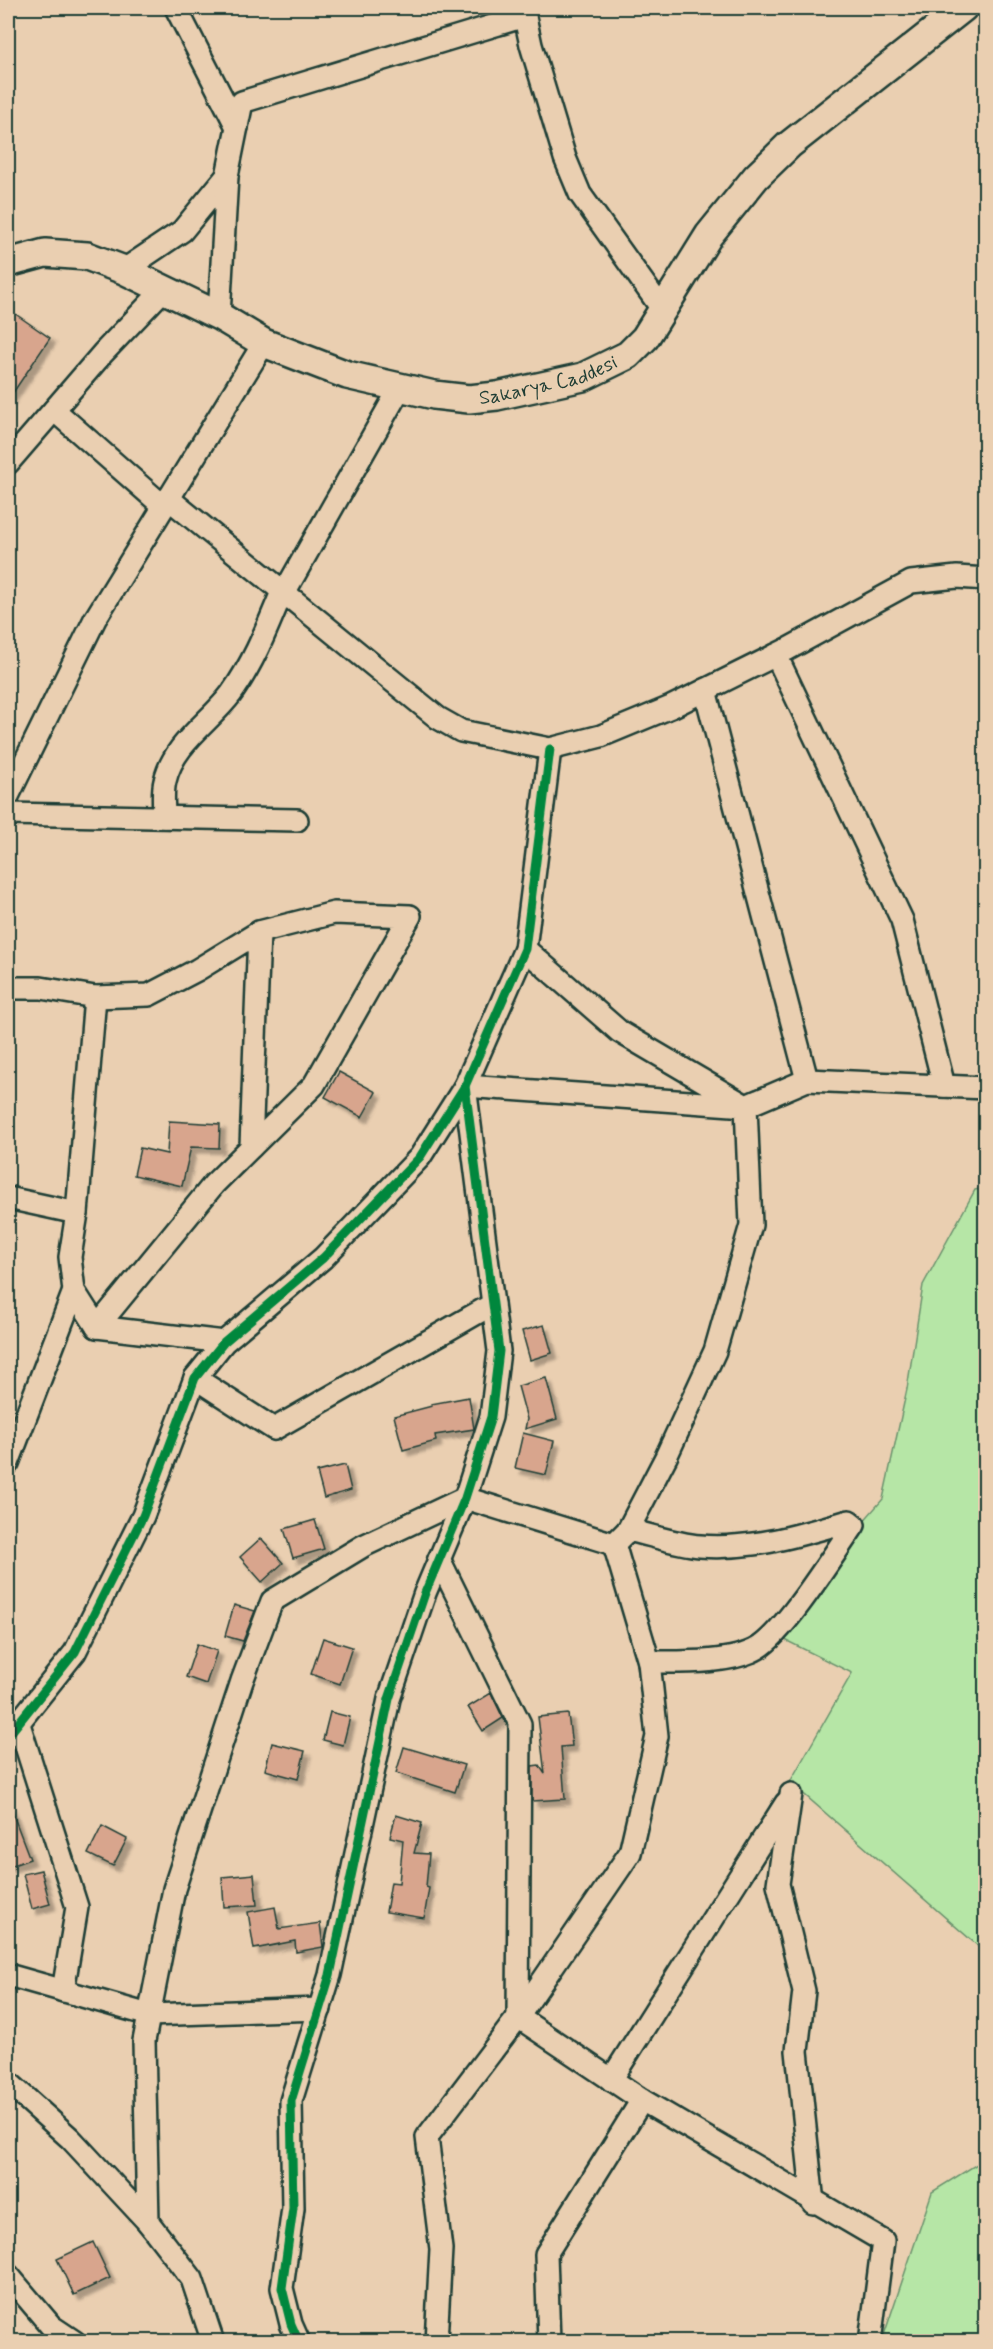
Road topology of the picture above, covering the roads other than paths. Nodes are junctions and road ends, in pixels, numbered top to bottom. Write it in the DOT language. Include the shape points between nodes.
graph roads {
  1 [pos="176,8"];
  2 [pos="950,11"];
  3 [pos="524,12"];
  4 [pos="237,127"];
  5 [pos="227,177"];
  6 [pos="8,263"];
  7 [pos="124,270"];
  8 [pos="164,291"];
  9 [pos="662,309"];
  10 [pos="219,316"];
  11 [pos="264,343"];
  12 [pos="400,388"];
  13 [pos="54,410"];
  14 [pos="8,463"];
  15 [pos="166,502"];
  16 [pos="986,579"];
  17 [pos="283,593"];
  18 [pos="776,656"];
  19 [pos="705,690"];
  20 [pos="550,749"];
  21 [pos="8,796"];
  22 [pos="8,814"];
  23 [pos="164,818"];
  24 [pos="297,820"];
  25 [pos="259,932"];
  26 [pos="525,949"];
  27 [pos="8,988"];
  28 [pos="95,997"];
  29 [pos="807,1080"];
  30 [pos="465,1086"];
  31 [pos="944,1086"];
  32 [pos="986,1088"];
  33 [pos="746,1106"];
  34 [pos="251,1147"];
  35 [pos="8,1198"];
  36 [pos="76,1213"];
  37 [pos="74,1291"];
  38 [pos="493,1304"];
  39 [pos="97,1327"];
  40 [pos="224,1342"];
  41 [pos="195,1378"];
  42 [pos="16,1422"];
  43 [pos="8,1463"];
  44 [pos="465,1498"];
  45 [pos="621,1537"];
  46 [pos="439,1559"];
  47 [pos="648,1662"];
  48 [pos="13,1728"];
  49 [pos="8,1975"];
  50 [pos="63,1991"];
  51 [pos="320,2009"];
  52 [pos="149,2015"];
  53 [pos="518,2016"];
  54 [pos="611,2080"];
  55 [pos="8,2082"];
  56 [pos="642,2100"];
  57 [pos="813,2202"];
  58 [pos="148,2222"];
  59 [pos="8,2275"];
  60 [pos="75,2342"];
  61 [pos="213,2342"];
  62 [pos="299,2342"];
  63 [pos="436,2342"];
  64 [pos="549,2342"];
  65 [pos="870,2342"];
  1 -- 4 [label="street"];
  2 -- 9 [label="street, Sakarya Caddesi" via="756,177 709,235"];
  3 -- 4 [label="street" via="242,102"];
  3 -- 9 [label="street" via="565,158 580,194"];
  4 -- 5 [label="street"];
  5 -- 7 [label="street" via="182,231"];
  5 -- 10 [label="street"];
  6 -- 7 [label="street, Sakarya Caddesi" via="45,253 67,253"];
  7 -- 8 [label="street, Sakarya Caddesi"];
  8 -- 10 [label="street, Sakarya Caddesi"];
  8 -- 13 [label="street"];
  9 -- 12 [label="street, Sakarya Caddesi" via="645,338 628,355 583,377 469,399"];
  10 -- 11 [label="street, Sakarya Caddesi"];
  11 -- 12 [label="street, Sakarya Caddesi" via="347,375"];
  11 -- 15 [label="street"];
  12 -- 17 [label="street"];
  13 -- 14 [label="street"];
  13 -- 15 [label="street"];
  15 -- 17 [label="street"];
  15 -- 21 [label="street" via="95,619"];
  16 -- 18 [label="street" via="957,577 911,582"];
  17 -- 20 [label="street" via="438,718 461,731"];
  17 -- 23 [label="street" via="256,656 230,696 187,740 172,764 165,781"];
  18 -- 19 [label="street"];
  18 -- 31 [label="street" via="902,920"];
  19 -- 20 [label="street" via="601,736"];
  19 -- 29 [label="street"];
  20 -- 26 [label="street"];
  22 -- 23 [label="street"];
  23 -- 24 [label="street"];
  25 -- 28 [label="street" via="148,995"];
  25 -- 34 [label="street"];
  25 -- 34 [label="street" via="334,913 410,916 314,1085"];
  26 -- 30 [label="street"];
  26 -- 33 [label="street" via="620,1032"];
  27 -- 28 [label="street" via="41,988"];
  28 -- 36 [label="street"];
  29 -- 31 [label="street"];
  29 -- 33 [label="street"];
  30 -- 33 [label="street"];
  30 -- 38 [label="street"];
  30 -- 40 [label="street" via="420,1157 323,1258"];
  31 -- 32 [label="street"];
  33 -- 45 [label="street" via="751,1225 714,1351 666,1457"];
  34 -- 39 [label="street" via="214,1184"];
  35 -- 36 [label="street"];
  36 -- 37 [label="street" via="70,1257"];
  37 -- 39 [label="street"];
  37 -- 42 [label="street"];
  38 -- 41 [label="street" via="274,1429"];
  38 -- 44 [label="street" via="499,1351 491,1417"];
  39 -- 40 [label="street"];
  40 -- 41 [label="street"];
  41 -- 48 [label="street" via="143,1516 75,1652"];
  42 -- 43 [label="street"];
  44 -- 45 [label="street"];
  44 -- 46 [label="street"];
  44 -- 52 [label="street" via="363,1546 272,1601 174,1889"];
  45 -- 47 [label="street"];
  45 -- 47 [label="street" via="699,1546 750,1546 849,1521 854,1525 784,1623 757,1649 711,1662"];
  46 -- 51 [label="street" via="389,1699"];
  46 -- 53 [label="street" via="520,1724"];
  47 -- 53 [label="street" via="657,1736 630,1853"];
  48 -- 50 [label="street" via="77,1907"];
  49 -- 50 [label="street"];
  50 -- 52 [label="street"];
  51 -- 52 [label="street"];
  51 -- 62 [label="street" via="291,2101 293,2208 282,2288"];
  52 -- 58 [label="street" via="144,2041"];
  53 -- 54 [label="street"];
  53 -- 63 [label="street" via="427,2137 441,2249"];
  54 -- 56 [label="street"];
  54 -- 57 [label="street" via="791,1794 778,1884 804,1991 797,2051"];
  55 -- 58 [label="street" via="71,2139"];
  56 -- 57 [label="street"];
  56 -- 64 [label="street" via="546,2254"];
  57 -- 65 [label="street" via="883,2241"];
  58 -- 61 [label="street" via="192,2279"];
  59 -- 60 [label="street" via="51,2326"];
}
